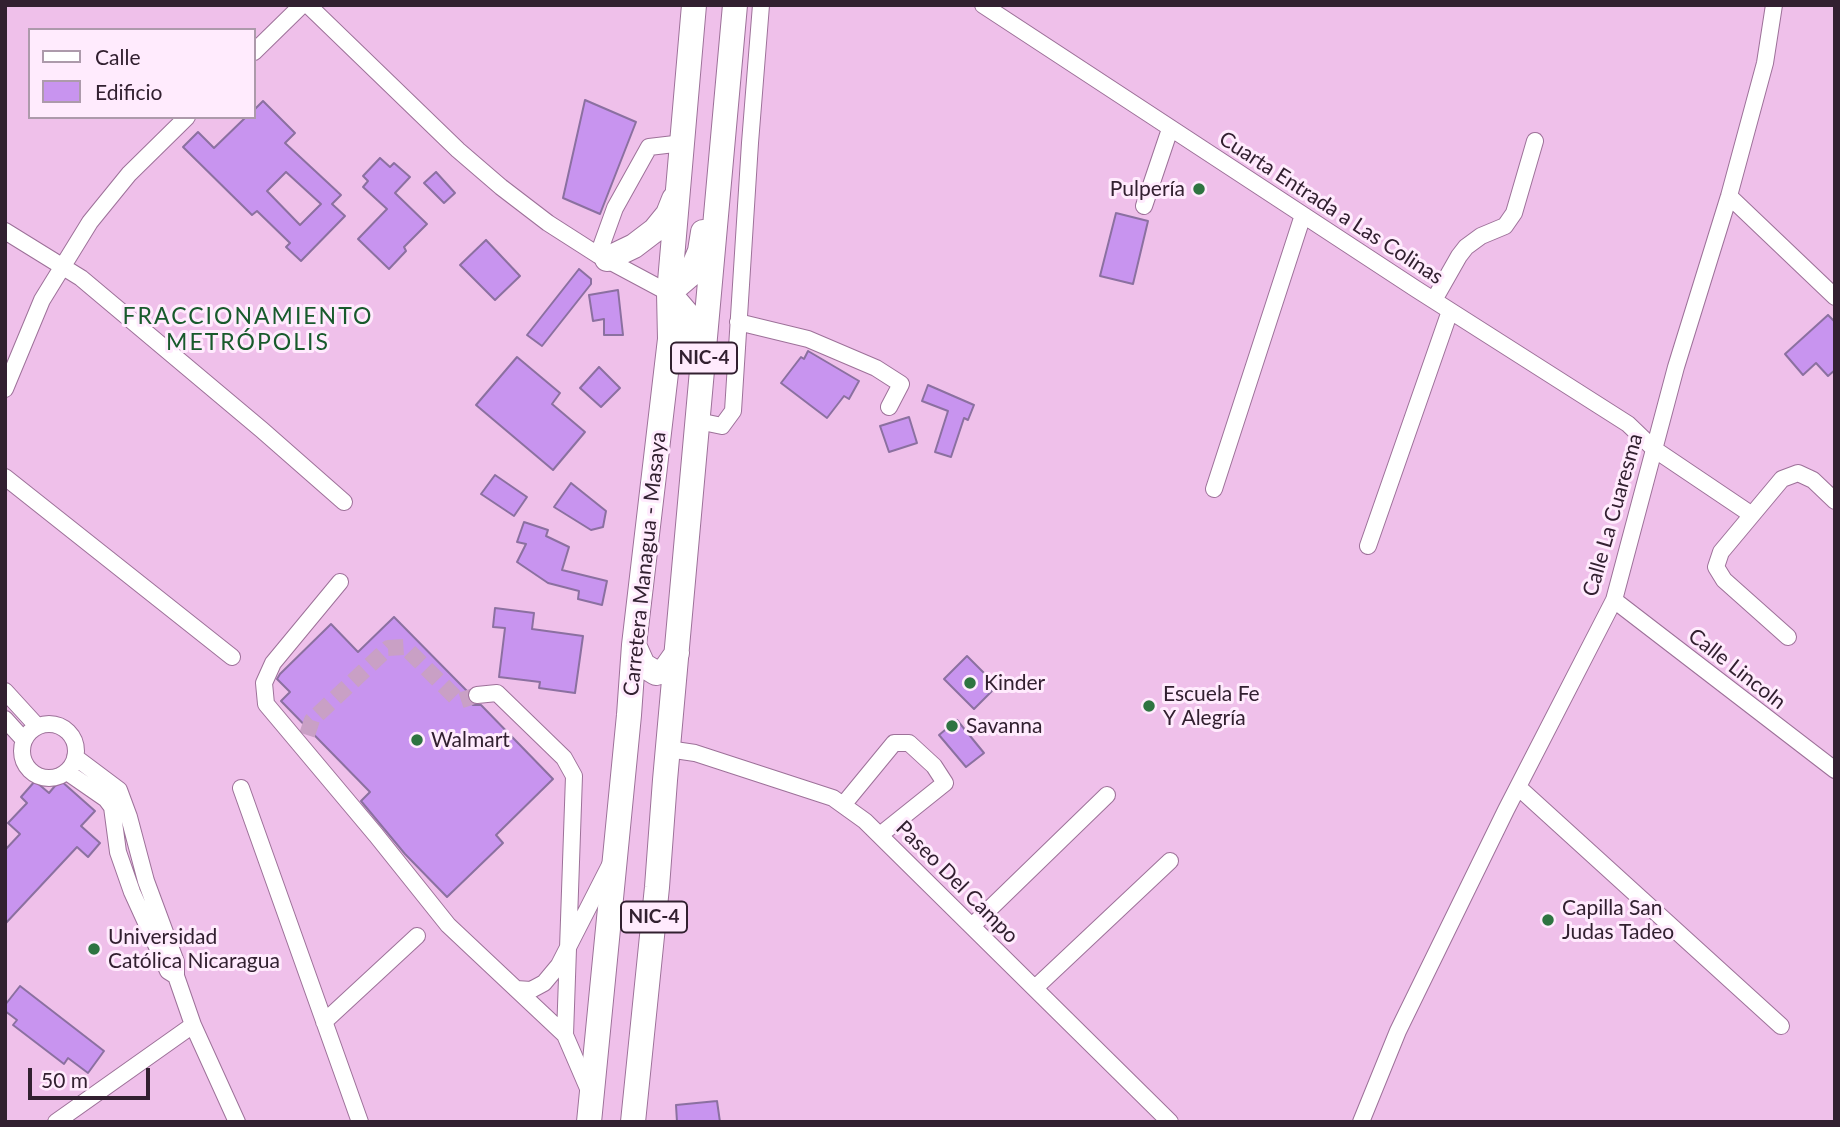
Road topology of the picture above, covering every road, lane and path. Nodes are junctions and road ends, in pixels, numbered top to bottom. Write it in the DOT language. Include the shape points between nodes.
graph roads {
  1 [pos="302,5"];
  2 [pos="308,5"];
  3 [pos="694,5"];
  4 [pos="735,5"];
  5 [pos="761,5"];
  6 [pos="984,5"];
  7 [pos="1774,5"];
  8 [pos="256,50"];
  9 [pos="185,119"];
  10 [pos="1170,129"];
  11 [pos="1535,141"];
  12 [pos="682,143"];
  13 [pos="720,157"];
  14 [pos="680,182"];
  15 [pos="1729,195"];
  16 [pos="1144,206"];
  17 [pos="1303,215"];
  18 [pos="5,231"];
  19 [pos="603,257"];
  20 [pos="63,265"];
  21 [pos="669,293"];
  22 [pos="1835,296"];
  23 [pos="1434,300"];
  24 [pos="1450,310"];
  25 [pos="738,322"];
  26 [pos="5,389"];
  27 [pos="889,407"];
  28 [pos="698,420"];
  29 [pos="1654,449"];
  30 [pos="5,477"];
  31 [pos="1214,489"];
  32 [pos="1835,501"];
  33 [pos="344,502"];
  34 [pos="1752,515"];
  35 [pos="1368,546"];
  36 [pos="340,582"];
  37 [pos="1614,600"];
  38 [pos="1788,637"];
  39 [pos="634,645"];
  40 [pos="677,653"];
  41 [pos="232,657"];
  42 [pos="5,691"];
  43 [pos="477,695"];
  44 [pos="671,711"];
  45 [pos="629,715"];
  46 [pos="5,719"];
  47 [pos="37,726"];
  48 [pos="307,734"];
  49 [pos="24,740"];
  50 [pos="668,749"];
  51 [pos="310,755"];
  52 [pos="75,757"];
  53 [pos="1835,770"];
  54 [pos="67,772"];
  55 [pos="1518,787"];
  56 [pos="241,788"];
  57 [pos="1107,795"];
  58 [pos="118,804"];
  59 [pos="843,805"];
  60 [pos="880,835"];
  61 [pos="615,854"];
  62 [pos="1170,860"];
  63 [pos="146,881"];
  64 [pos="132,892"];
  65 [pos="156,926"];
  66 [pos="972,926"];
  67 [pos="416,936"];
  68 [pos="568,945"];
  69 [pos="1035,988"];
  70 [pos="516,989"];
  71 [pos="324,1021"];
  72 [pos="193,1025"];
  73 [pos="1781,1027"];
  74 [pos="565,1035"];
  75 [pos="591,1096"];
  76 [pos="56,1122"];
  77 [pos="237,1122"];
  78 [pos="360,1122"];
  79 [pos="589,1122"];
  80 [pos="633,1122"];
  81 [pos="1170,1122"];
  82 [pos="1361,1122"];
  1 -- 8 [label="street"];
  2 -- 19 [label="street" via="492,180"];
  3 -- 12 [label="highway, Carretera Managua - Masaya / NIC-4"];
  4 -- 13 [label="highway, Carretera Managua - Masaya / NIC-4"];
  5 -- 25 [label="street"];
  6 -- 10 [label="street, Cuarta Entrada a Las Colinas"];
  7 -- 15 [label="street, Calle La Cuaresma" via="1765,63"];
  9 -- 20 [label="street" via="110,194"];
  10 -- 16 [label="street"];
  10 -- 17 [label="street, Cuarta Entrada a Las Colinas"];
  11 -- 23 [label="street" via="1510,219 1466,247"];
  12 -- 14 [label="highway, Carretera Managua - Masaya / NIC-4"];
  12 -- 19 [label="street" via="649,147 615,208"];
  13 -- 21 [label="highway" via="690,275"];
  13 -- 28 [label="highway, Carretera Managua - Masaya / NIC-4"];
  14 -- 19 [label="highway" via="668,214 655,230 634,246"];
  14 -- 21 [label="highway, Carretera Managua - Masaya / NIC-4"];
  15 -- 22 [label="street"];
  15 -- 29 [label="street, Calle La Cuaresma"];
  17 -- 23 [label="street, Cuarta Entrada a Las Colinas"];
  17 -- 31 [label="street"];
  18 -- 20 [label="street"];
  19 -- 21 [label="street"];
  20 -- 26 [label="street" via="42,300"];
  20 -- 33 [label="street"];
  21 -- 28 [label="highway" via="687,314 696,349 693,401"];
  21 -- 39 [label="highway, Carretera Managua - Masaya / NIC-4" via="670,338"];
  23 -- 24 [label="street, Cuarta Entrada a Las Colinas"];
  24 -- 29 [label="street, Cuarta Entrada a Las Colinas" via="1628,424"];
  24 -- 35 [label="street"];
  25 -- 27 [label="street" via="808,339 876,368 901,384"];
  25 -- 28 [label="street" via="733,411 723,426"];
  28 -- 40 [label="highway, Carretera Managua - Masaya / NIC-4"];
  29 -- 34 [label="street, Cuarta Entrada a Las Colinas"];
  29 -- 37 [label="street, Calle La Cuaresma"];
  30 -- 41 [label="street"];
  32 -- 34 [label="street" via="1798,473 1782,479"];
  34 -- 38 [label="street" via="1721,552 1716,567 1724,580"];
  36 -- 51 [label="street" via="273,663 264,683 266,704"];
  37 -- 53 [label="street, Calle Lincoln"];
  37 -- 55 [label="street, Calle La Cuaresma"];
  39 -- 40 [label="highway" via="646,668 656,673 668,667"];
  39 -- 45 [label="highway, Carretera Managua - Masaya / NIC-4"];
  40 -- 44 [label="highway, Carretera Managua - Masaya / NIC-4"];
  42 -- 47 [label="street"];
  43 -- 68 [label="street" via="497,693 564,758 574,776"];
  44 -- 45 [label="highway" via="651,695"];
  44 -- 50 [label="highway, Carretera Managua - Masaya / NIC-4"];
  45 -- 61 [label="highway, Carretera Managua - Masaya / NIC-4"];
  46 -- 49 [label="street"];
  47 -- 49 [label="street"];
  47 -- 52 [label="street" via="46,723 67,730 76,748"];
  48 -- 51 [label="street"];
  49 -- 54 [label="street" via="23,759 36,775 47,778"];
  50 -- 59 [label="street, Paseo Del Campo" via="695,753"];
  50 -- 80 [label="highway, Carretera Managua - Masaya / NIC-4"];
  51 -- 70 [label="street" via="448,925"];
  52 -- 54 [label="street"];
  52 -- 58 [label="street" via="120,790"];
  54 -- 58 [label="street"];
  55 -- 73 [label="street"];
  55 -- 82 [label="street, Calle La Cuaresma" via="1398,1031"];
  56 -- 71 [label="street"];
  57 -- 66 [label="street"];
  58 -- 63 [label="street"];
  58 -- 64 [label="street" via="118,852"];
  59 -- 60 [label="street, Paseo Del Campo"];
  59 -- 60 [label="street" via="894,743 909,743 945,783"];
  60 -- 66 [label="street, Paseo Del Campo"];
  61 -- 68 [label="street"];
  61 -- 75 [label="highway, Carretera Managua - Masaya / NIC-4"];
  62 -- 69 [label="street"];
  63 -- 64 [label="street"];
  63 -- 65 [label="street"];
  64 -- 65 [label="street"];
  65 -- 72 [label="street" via="168,971 176,976"];
  66 -- 69 [label="street, Paseo Del Campo"];
  67 -- 71 [label="street"];
  68 -- 70 [label="street" via="544,984 531,990"];
  68 -- 74 [label="street"];
  69 -- 81 [label="street, Paseo Del Campo"];
  70 -- 74 [label="street"];
  71 -- 78 [label="street"];
  72 -- 76 [label="street"];
  72 -- 77 [label="street"];
  74 -- 75 [label="street"];
  75 -- 79 [label="highway, Carretera Managua - Masaya / NIC-4"];
}
